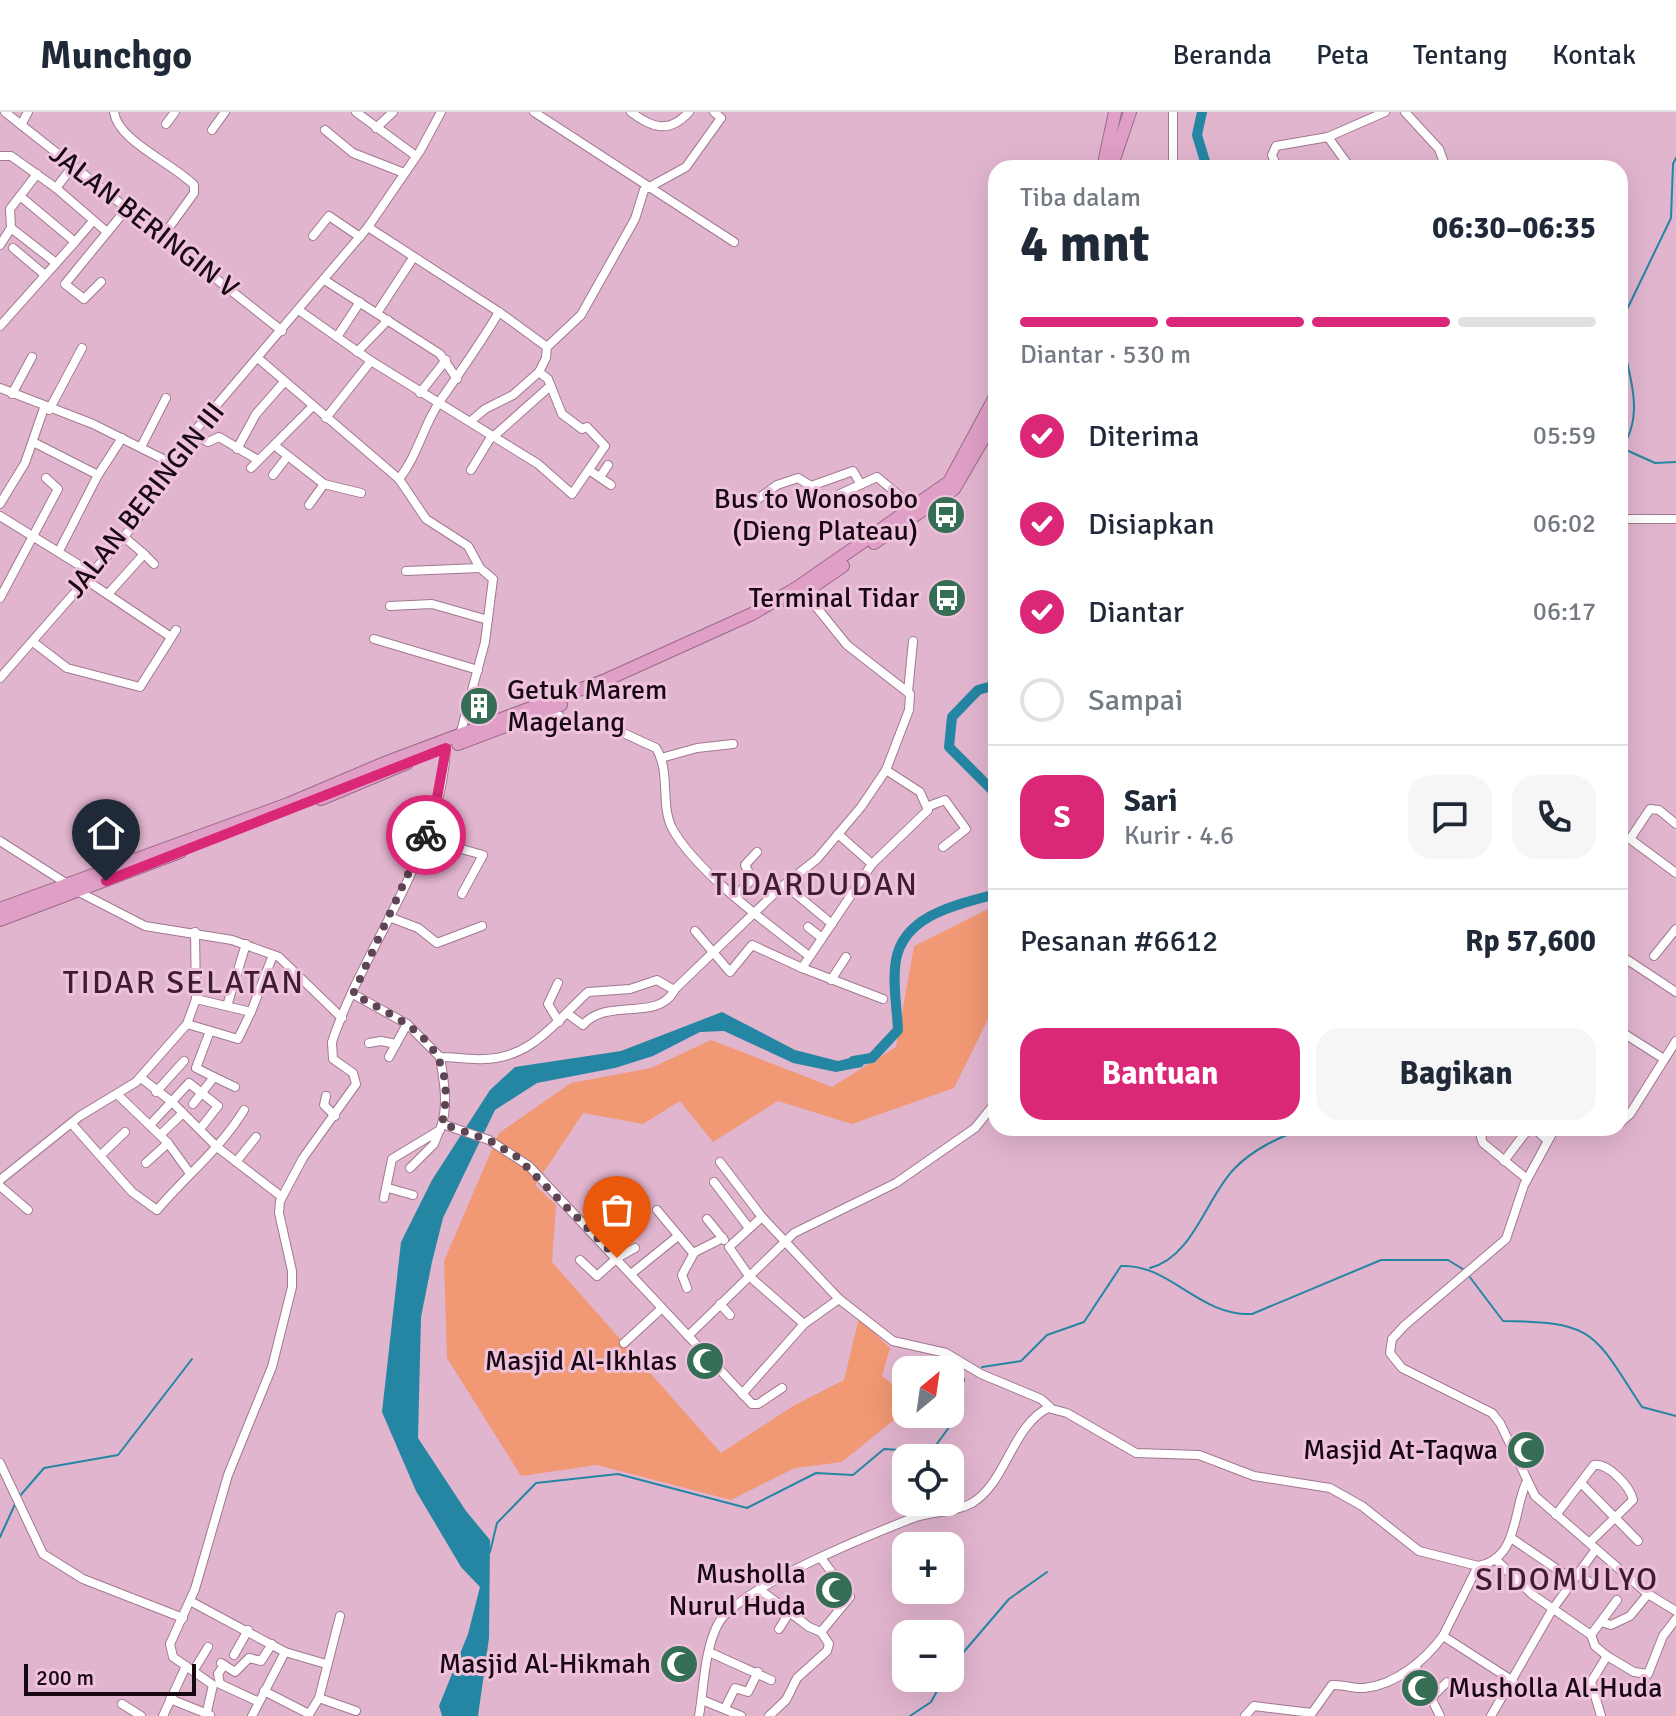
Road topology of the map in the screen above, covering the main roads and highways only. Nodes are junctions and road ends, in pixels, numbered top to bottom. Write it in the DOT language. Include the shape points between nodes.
graph roads {
  1 [pos="1113,112"];
  2 [pos="1123,112"];
  3 [pos="1130,112"];
  4 [pos="1104,160"];
  5 [pos="1112,160"];
  6 [pos="1113,160"];
  7 [pos="988,411"];
  8 [pos="988,432"];
  9 [pos="947,489"];
  10 [pos="380,770"];
  11 [pos="74,888"];
  12 [pos="0,909"];
  13 [pos="0,920"];
  1 -- 4 [label="highway"];
  2 -- 5 [label="highway"];
  3 -- 6 [label="highway"];
  7 -- 9 [label="highway"];
  8 -- 9 [label="highway" via="965,474"];
  9 -- 10 [label="highway" via="752,614 620,674"];
  9 -- 10 [label="highway" via="805,593 682,656"];
  10 -- 11 [label="highway"];
  11 -- 12 [label="highway"];
  11 -- 13 [label="highway"];
}
